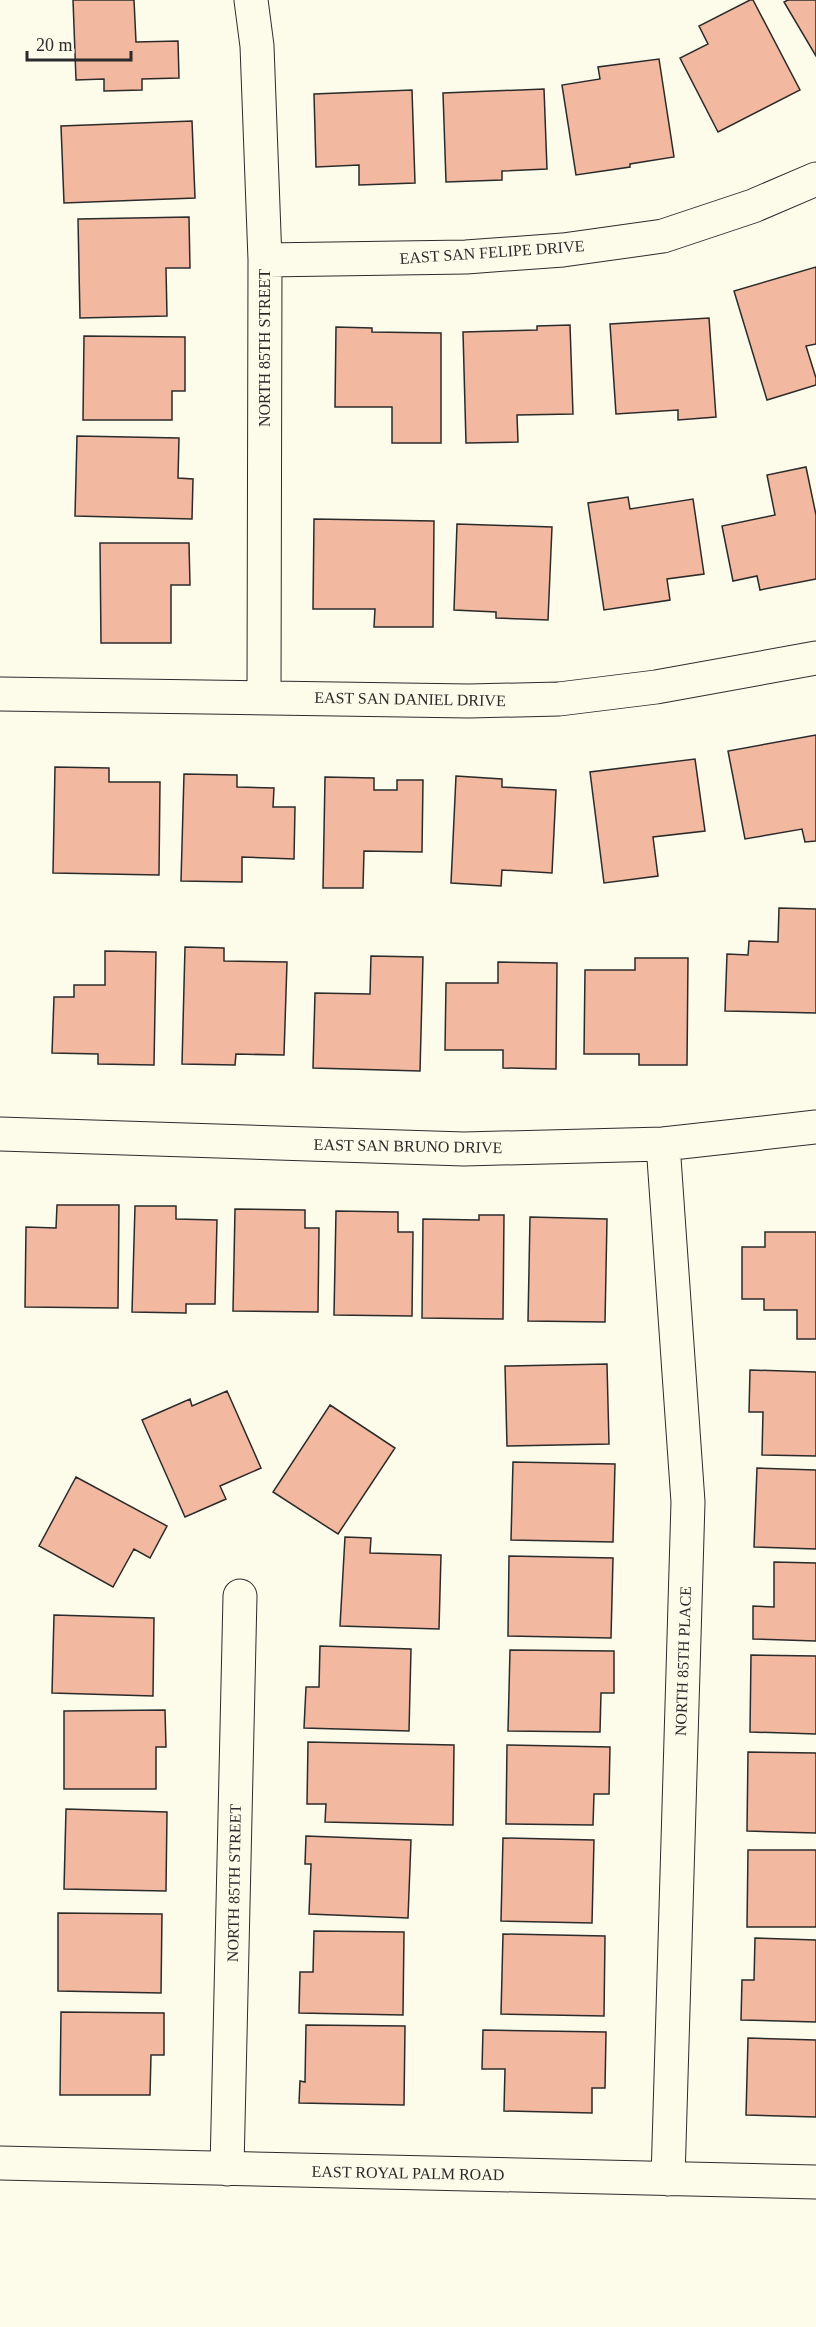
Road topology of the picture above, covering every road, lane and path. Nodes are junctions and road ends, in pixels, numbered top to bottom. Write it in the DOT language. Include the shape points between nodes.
graph roads {
  1 [pos="251,0"];
  2 [pos="816,179"];
  3 [pos="265,260"];
  4 [pos="816,658"];
  5 [pos="0,694"];
  6 [pos="264,697"];
  7 [pos="816,1127"];
  8 [pos="0,1134"];
  9 [pos="663,1144"];
  10 [pos="240,1596"];
  11 [pos="0,2163"];
  12 [pos="227,2169"];
  13 [pos="668,2179"];
  14 [pos="816,2182"];
  1 -- 3 [label="street, NORTH 85TH STREET" via="257,46"];
  2 -- 3 [label="street, EAST SAN FELIPE DRIVE" via="753,206 663,236 563,250 465,257"];
  3 -- 6 [label="street, NORTH 85TH STREET"];
  4 -- 6 [label="street, EAST SAN DANIEL DRIVE" via="656,687 559,699"];
  5 -- 6 [label="street, EAST SAN DANIEL DRIVE"];
  7 -- 9 [label="street, EAST SAN BRUNO DRIVE"];
  8 -- 9 [label="street, EAST SAN BRUNO DRIVE" via="464,1149"];
  9 -- 13 [label="street, NORTH 85TH PLACE" via="688,1502"];
  10 -- 12 [label="street, NORTH 85TH STREET"];
  11 -- 12 [label="street, EAST ROYAL PALM ROAD"];
  12 -- 13 [label="street, EAST ROYAL PALM ROAD"];
  13 -- 14 [label="street, EAST ROYAL PALM ROAD"];
}
